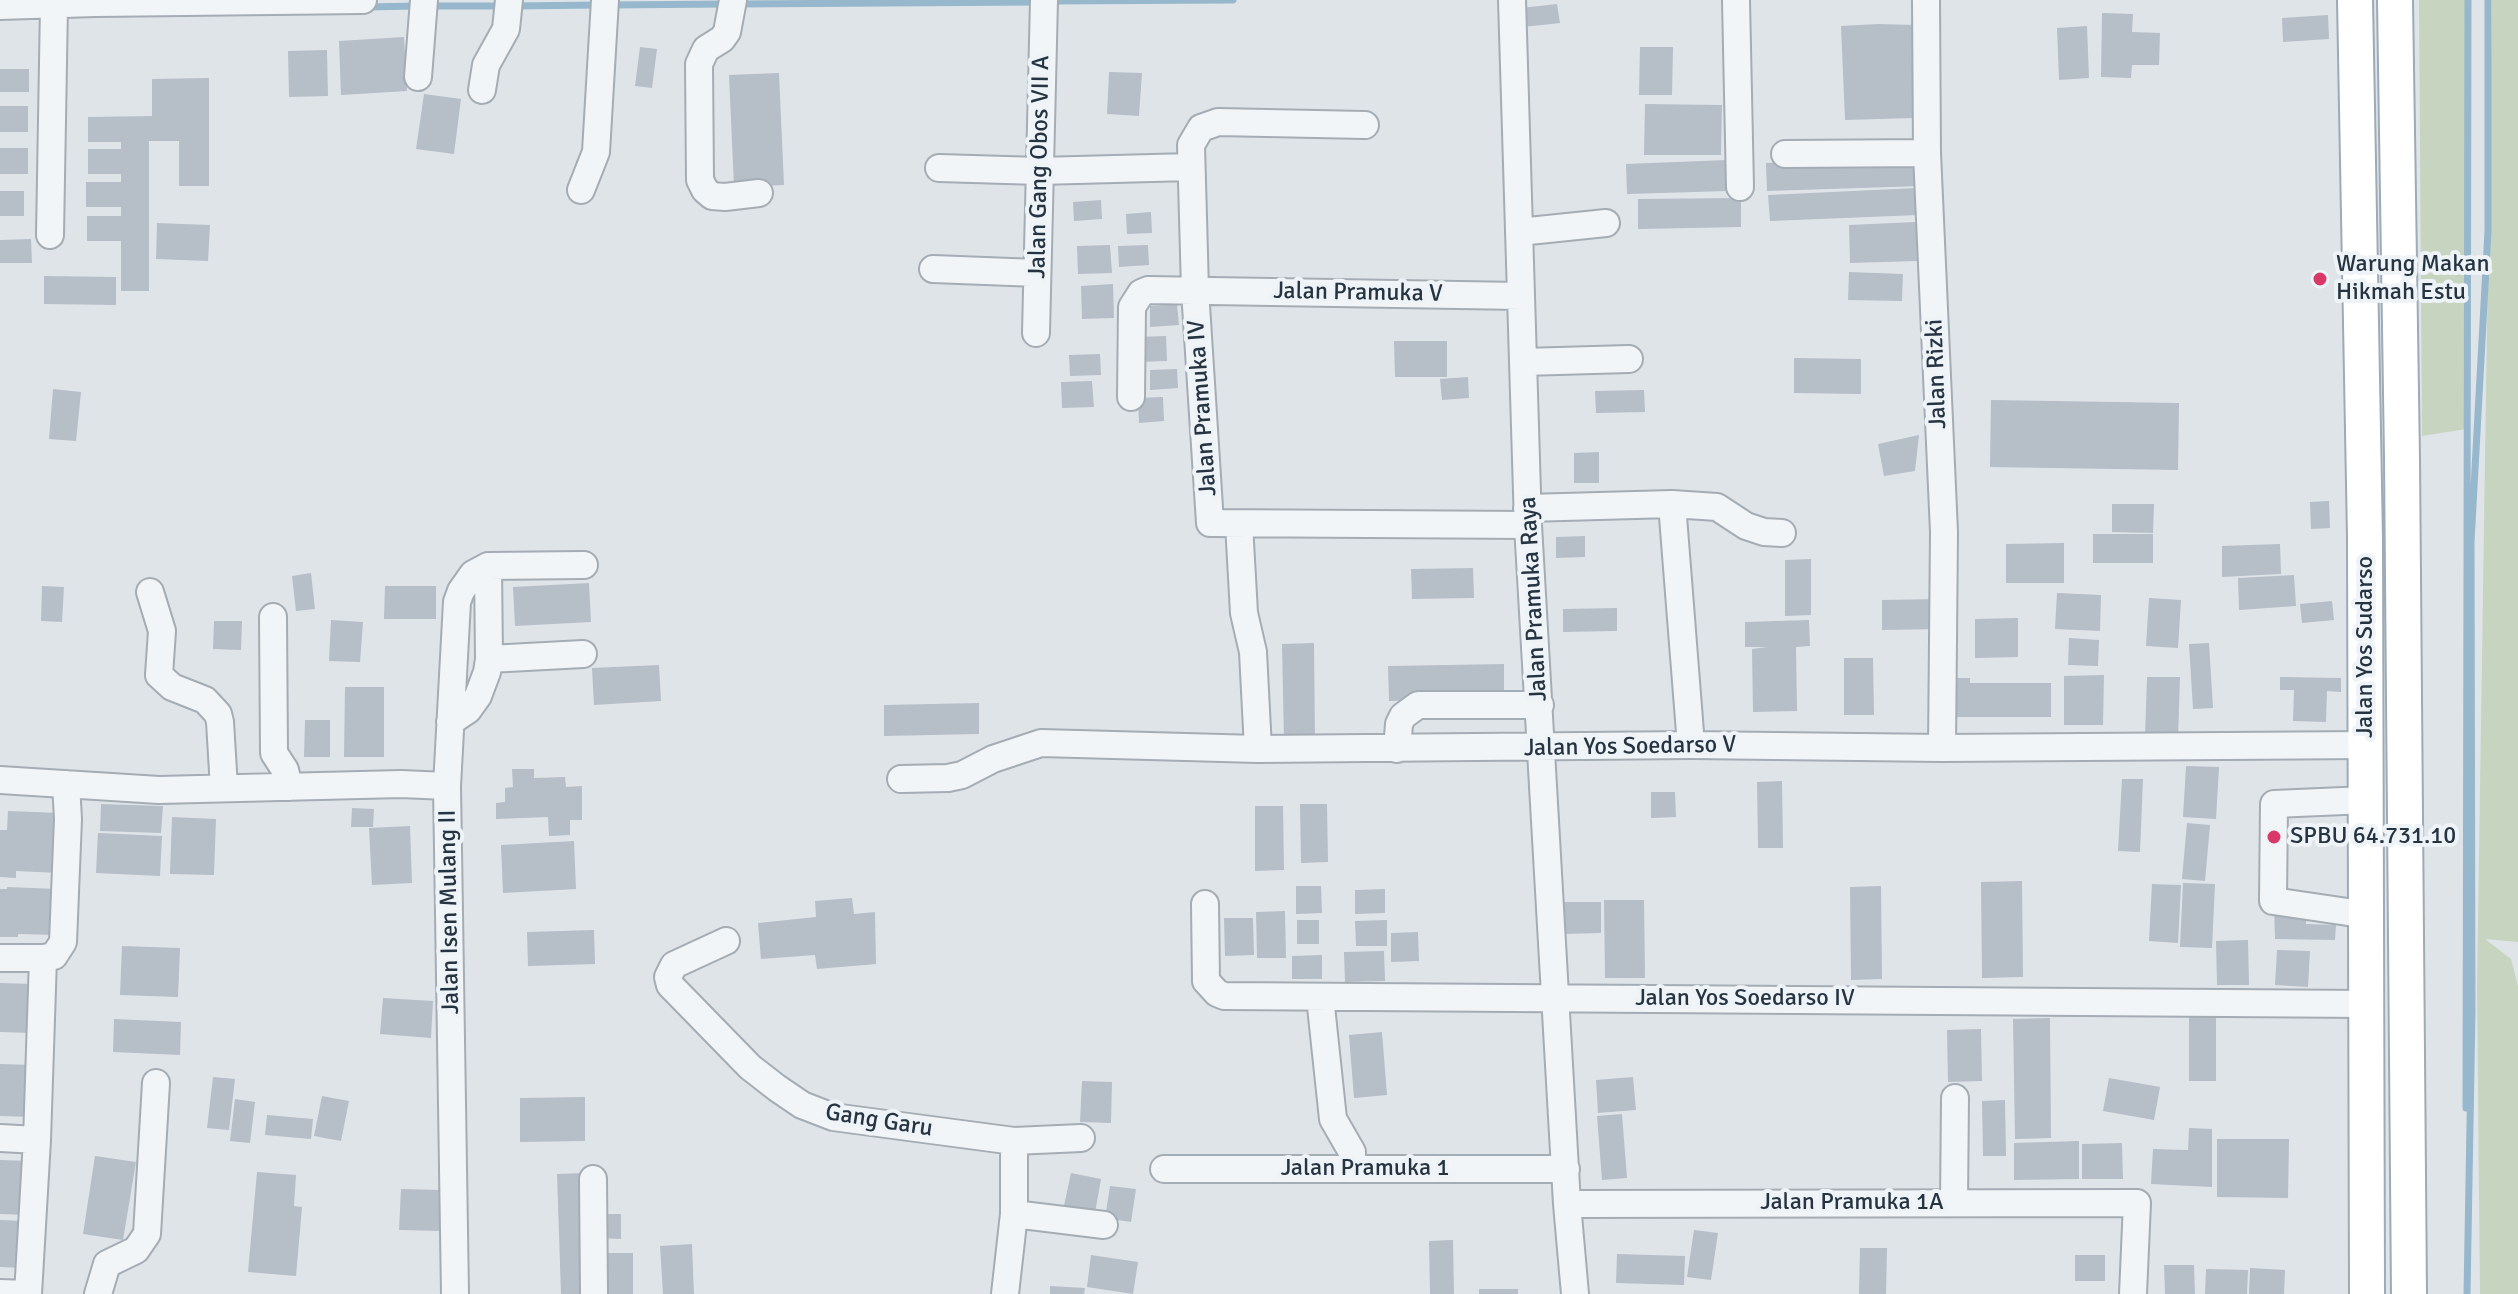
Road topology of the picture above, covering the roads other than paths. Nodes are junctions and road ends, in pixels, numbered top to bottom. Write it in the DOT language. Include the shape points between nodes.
graph roads {
  1 [pos="333,0"];
  2 [pos="363,0"];
  3 [pos="424,0"];
  4 [pos="509,0"];
  5 [pos="605,0"];
  6 [pos="733,0"];
  7 [pos="1044,0"];
  8 [pos="1512,0"];
  9 [pos="1736,0"];
  10 [pos="1926,0"];
  11 [pos="2338,0"];
  12 [pos="2355,0"];
  13 [pos="2395,0"];
  14 [pos="95,1"];
  15 [pos="154,1"];
  16 [pos="222,1"];
  17 [pos="54,5"];
  18 [pos="0,6"];
  19 [pos="418,77"];
  20 [pos="482,90"];
  21 [pos="1365,125"];
  22 [pos="1927,153"];
  23 [pos="1785,154"];
  24 [pos="1190,167"];
  25 [pos="939,168"];
  26 [pos="1039,171"];
  27 [pos="1740,187"];
  28 [pos="581,190"];
  29 [pos="759,193"];
  30 [pos="1606,223"];
  31 [pos="1519,232"];
  32 [pos="50,235"];
  33 [pos="933,269"];
  34 [pos="1037,273"];
  35 [pos="1195,290"];
  36 [pos="1521,296"];
  37 [pos="1036,333"];
  38 [pos="1629,359"];
  39 [pos="1523,362"];
  40 [pos="1131,397"];
  41 [pos="2364,457"];
  42 [pos="2402,458"];
  43 [pos="1672,504"];
  44 [pos="1528,516"];
  45 [pos="1239,524"];
  46 [pos="1782,533"];
  47 [pos="2365,538"];
  48 [pos="584,565"];
  49 [pos="488,566"];
  50 [pos="150,592"];
  51 [pos="273,617"];
  52 [pos="583,654"];
  53 [pos="489,659"];
  54 [pos="1540,705"];
  55 [pos="450,722"];
  56 [pos="1691,745"];
  57 [pos="2367,745"];
  58 [pos="1543,748"];
  59 [pos="1942,748"];
  60 [pos="1258,749"];
  61 [pos="1397,749"];
  62 [pos="901,779"];
  63 [pos="0,780"];
  64 [pos="66,784"];
  65 [pos="447,786"];
  66 [pos="289,787"];
  67 [pos="224,788"];
  68 [pos="2367,800"];
  69 [pos="1205,904"];
  70 [pos="2368,915"];
  71 [pos="726,941"];
  72 [pos="0,958"];
  73 [pos="43,958"];
  74 [pos="1320,997"];
  75 [pos="1556,997"];
  76 [pos="2367,1004"];
  77 [pos="156,1083"];
  78 [pos="1955,1098"];
  79 [pos="2368,1130"];
  80 [pos="2409,1130"];
  81 [pos="0,1138"];
  82 [pos="1081,1138"];
  83 [pos="37,1140"];
  84 [pos="1014,1141"];
  85 [pos="1164,1169"];
  86 [pos="1352,1169"];
  87 [pos="1566,1169"];
  88 [pos="593,1179"];
  89 [pos="1954,1203"];
  90 [pos="1567,1204"];
  91 [pos="1014,1214"];
  92 [pos="1104,1225"];
  93 [pos="0,1293"];
  94 [pos="27,1294"];
  95 [pos="98,1294"];
  96 [pos="455,1294"];
  97 [pos="594,1294"];
  98 [pos="1005,1294"];
  99 [pos="1575,1294"];
  100 [pos="2133,1294"];
  101 [pos="2367,1294"];
  102 [pos="2409,1294"];
  1 -- 2 [label="street"];
  1 -- 16 [label="street"];
  3 -- 19 [label="street"];
  4 -- 20 [label="street" via="506,29 486,65"];
  5 -- 28 [label="street" via="596,152"];
  6 -- 29 [label="street" via="727,32 706,49 699,64 700,180 712,196"];
  7 -- 26 [label="street, Jalan Gang Obos VII A"];
  8 -- 31 [label="street, Jalan Pramuka Raya"];
  9 -- 27 [label="street"];
  10 -- 22 [label="street, Jalan Rizki"];
  11 -- 47 [label="street"];
  12 -- 41 [label="main road, Jalan Yos Sudarso"];
  13 -- 42 [label="main road, Jalan Yos Sudarso"];
  14 -- 15 [label="street"];
  14 -- 17 [label="street"];
  15 -- 16 [label="street"];
  17 -- 18 [label="street"];
  17 -- 32 [label="street"];
  21 -- 24 [label="street, Jalan Pramuka IV" via="1209,123 1194,136"];
  22 -- 23 [label="street"];
  22 -- 59 [label="street, Jalan Rizki" via="1944,532"];
  24 -- 26 [label="street"];
  24 -- 35 [label="street, Jalan Pramuka IV"];
  25 -- 26 [label="street"];
  26 -- 34 [label="street, Jalan Gang Obos VII A"];
  30 -- 31 [label="street"];
  31 -- 36 [label="street, Jalan Pramuka Raya"];
  33 -- 34 [label="street"];
  34 -- 37 [label="street, Jalan Gang Obos VII A"];
  35 -- 36 [label="street, Jalan Pramuka V"];
  35 -- 40 [label="street, Jalan Pramuka V" via="1148,290 1136,300 1130,319"];
  35 -- 45 [label="street, Jalan Pramuka IV" via="1210,523"];
  36 -- 39 [label="street, Jalan Pramuka Raya"];
  38 -- 39 [label="street"];
  39 -- 44 [label="street, Jalan Pramuka Raya"];
  41 -- 42 [label="main road"];
  41 -- 47 [label="main road, Jalan Yos Sudarso"];
  42 -- 80 [label="main road, Jalan Yos Sudarso"];
  43 -- 44 [label="street, Jalan Pramuka IV"];
  43 -- 46 [label="street, Jalan Pramuka IV" via="1717,507 1746,526"];
  43 -- 56 [label="street"];
  44 -- 45 [label="street, Jalan Pramuka IV"];
  44 -- 54 [label="street, Jalan Pramuka Raya"];
  45 -- 60 [label="street"];
  47 -- 57 [label="main road, Jalan Yos Sudarso"];
  48 -- 49 [label="street"];
  49 -- 53 [label="street"];
  49 -- 55 [label="street" via="473,574 457,602"];
  50 -- 67 [label="street" via="162,631 159,675 172,687 205,700 218,714"];
  51 -- 66 [label="street" via="274,753"];
  52 -- 53 [label="street"];
  53 -- 55 [label="street" via="478,696"];
  54 -- 58 [label="street, Jalan Pramuka Raya"];
  54 -- 61 [label="street" via="1418,705 1399,724"];
  55 -- 65 [label="street"];
  56 -- 58 [label="street, Jalan Yos Soedarso V"];
  56 -- 59 [label="street, Jalan Yos Soedarso V"];
  57 -- 59 [label="street, Jalan Yos Soedarso V"];
  57 -- 68 [label="main road, Jalan Yos Sudarso"];
  58 -- 61 [label="street, Jalan Yos Soedarso V"];
  58 -- 75 [label="street, Jalan Pramuka Raya"];
  60 -- 61 [label="street, Jalan Yos Soedarso V"];
  60 -- 62 [label="street, Jalan Yos Soedarso V" via="1041,743 962,775"];
  63 -- 64 [label="street, Jalan Isen Mulang II"];
  64 -- 67 [label="street, Jalan Isen Mulang II"];
  64 -- 73 [label="street" via="63,942 54,956"];
  65 -- 66 [label="street, Jalan Isen Mulang II"];
  65 -- 96 [label="street, Jalan Isen Mulang II"];
  66 -- 67 [label="street, Jalan Isen Mulang II"];
  68 -- 70 [label="main road, Jalan Yos Sudarso"];
  68 -- 70 [label="street" via="2274,804 2273,901"];
  69 -- 74 [label="street, Jalan Yos Soedarso IV" via="1206,981 1217,993"];
  70 -- 76 [label="main road, Jalan Yos Sudarso"];
  71 -- 84 [label="street, Gang Garu" via="674,965 670,985 777,1088 833,1117"];
  72 -- 73 [label="street"];
  73 -- 83 [label="street"];
  74 -- 75 [label="street, Jalan Yos Soedarso IV"];
  74 -- 86 [label="street" via="1333,1119 1352,1152"];
  75 -- 76 [label="street, Jalan Yos Soedarso IV"];
  75 -- 87 [label="street, Jalan Pramuka Raya"];
  76 -- 79 [label="main road, Jalan Yos Sudarso"];
  77 -- 95 [label="street" via="147,1234 136,1250 107,1264"];
  78 -- 89 [label="street"];
  79 -- 80 [label="main road"];
  79 -- 101 [label="main road, Jalan Yos Sudarso"];
  80 -- 102 [label="main road, Jalan Yos Sudarso"];
  81 -- 83 [label="street"];
  82 -- 84 [label="street"];
  83 -- 94 [label="street"];
  84 -- 91 [label="street"];
  85 -- 86 [label="street, Jalan Pramuka 1"];
  86 -- 87 [label="street, Jalan Pramuka 1"];
  87 -- 90 [label="street, Jalan Pramuka Raya"];
  88 -- 97 [label="street"];
  89 -- 90 [label="street, Jalan Pramuka 1A"];
  89 -- 100 [label="street, Jalan Pramuka 1A" via="2137,1203"];
  90 -- 99 [label="street, Jalan Pramuka Raya"];
  91 -- 92 [label="street"];
  91 -- 98 [label="street"];
  93 -- 94 [label="street"];
}
